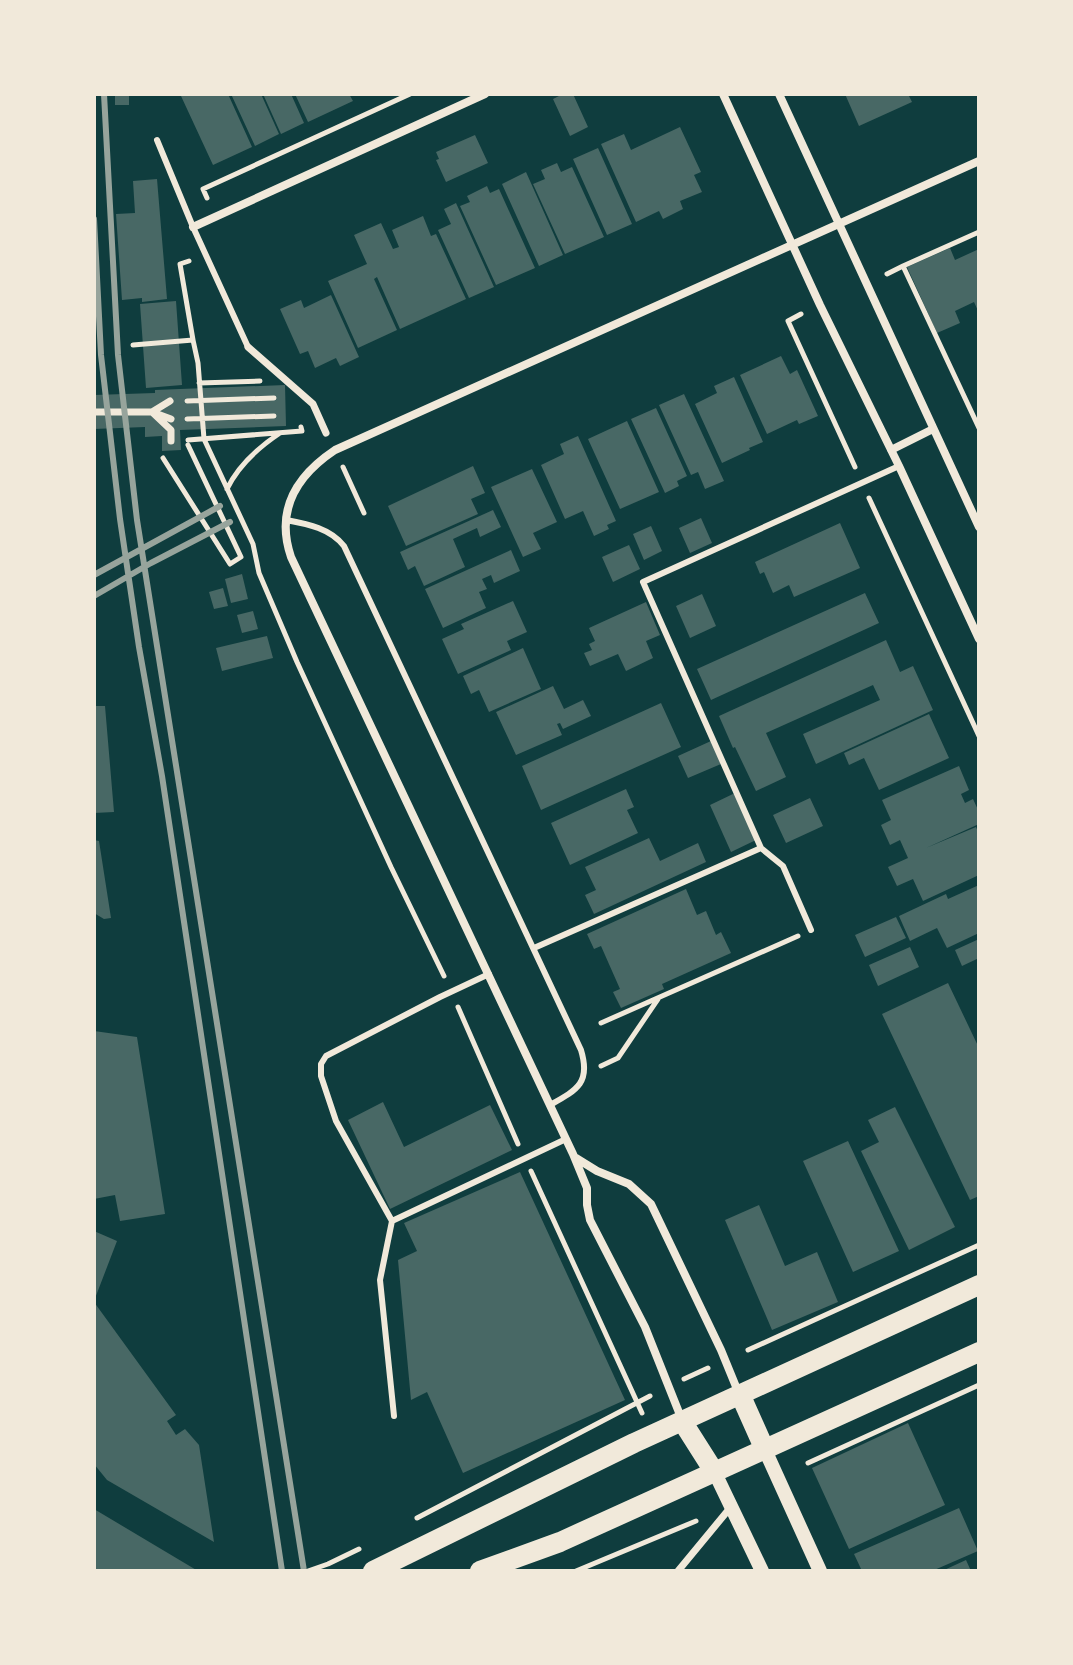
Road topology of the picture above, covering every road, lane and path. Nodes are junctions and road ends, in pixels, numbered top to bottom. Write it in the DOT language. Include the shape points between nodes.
graph roads {
  1 [pos="410,94"];
  2 [pos="485,94"];
  3 [pos="723,94"];
  4 [pos="779,94"];
  5 [pos="157,140"];
  6 [pos="979,161"];
  7 [pos="207,198"];
  8 [pos="840,225"];
  9 [pos="193,227"];
  10 [pos="979,232"];
  11 [pos="793,246"];
  12 [pos="189,261"];
  13 [pos="903,266"];
  14 [pos="887,274"];
  15 [pos="801,314"];
  16 [pos="193,340"];
  17 [pos="133,345"];
  18 [pos="248,347"];
  19 [pos="285,381"];
  20 [pos="199,383"];
  21 [pos="274,398"];
  22 [pos="170,401"];
  23 [pos="94,412"];
  24 [pos="152,412"];
  25 [pos="274,416"];
  26 [pos="171,419"];
  27 [pos="300,419"];
  28 [pos="979,428"];
  29 [pos="933,429"];
  30 [pos="281,433"];
  31 [pos="326,433"];
  32 [pos="204,439"];
  33 [pos="171,441"];
  34 [pos="891,450"];
  35 [pos="160,455"];
  36 [pos="342,466"];
  37 [pos="899,466"];
  38 [pos="862,483"];
  39 [pos="227,489"];
  40 [pos="364,513"];
  41 [pos="286,520"];
  42 [pos="979,527"];
  43 [pos="979,639"];
  44 [pos="979,736"];
  45 [pos="761,848"];
  46 [pos="811,930"];
  47 [pos="534,948"];
  48 [pos="489,974"];
  49 [pos="452,992"];
  50 [pos="658,998"];
  51 [pos="601,1023"];
  52 [pos="586,1073"];
  53 [pos="550,1105"];
  54 [pos="566,1139"];
  55 [pos="573,1154"];
  56 [pos="525,1159"];
  57 [pos="392,1221"];
  58 [pos="979,1245"];
  59 [pos="979,1285"];
  60 [pos="748,1350"];
  61 [pos="979,1352"];
  62 [pos="737,1356"];
  63 [pos="753,1357"];
  64 [pos="712,1366"];
  65 [pos="678,1383"];
  66 [pos="979,1385"];
  67 [pos="740,1394"];
  68 [pos="650,1396"];
  69 [pos="637,1403"];
  70 [pos="642,1414"];
  71 [pos="394,1416"];
  72 [pos="682,1421"];
  73 [pos="765,1450"];
  74 [pos="808,1463"];
  75 [pos="715,1473"];
  76 [pos="731,1507"];
  77 [pos="701,1520"];
  78 [pos="404,1525"];
  79 [pos="363,1547"];
  80 [pos="308,1571"];
  81 [pos="373,1571"];
  82 [pos="480,1571"];
  83 [pos="576,1571"];
  84 [pos="678,1571"];
  85 [pos="762,1571"];
  86 [pos="820,1571"];
  1 -- 7 [label="path" via="203,189"];
  2 -- 9 [label="street"];
  3 -- 11 [label="street"];
  4 -- 8 [label="street"];
  5 -- 9 [label="lane"];
  6 -- 8 [label="street"];
  8 -- 11 [label="street"];
  8 -- 29 [label="street"];
  9 -- 18 [label="lane"];
  10 -- 13 [label="path"];
  11 -- 34 [label="street"];
  11 -- 41 [label="street" via="335,450 298,484"];
  12 -- 16 [label="path" via="180,264"];
  13 -- 14 [label="path"];
  13 -- 28 [label="path"];
  15 -- 38 [label="path" via="788,321"];
  16 -- 17 [label="path"];
  16 -- 20 [label="path"];
  18 -- 19 [label="street"];
  19 -- 20 [label="path"];
  19 -- 31 [label="street" via="313,404"];
  20 -- 32 [label="path"];
  21 -- 22 [label="path"];
  22 -- 24 [label="street"];
  23 -- 24 [label="street"];
  24 -- 26 [label="street"];
  24 -- 33 [label="street" via="171,430"];
  25 -- 26 [label="path"];
  27 -- 30 [label="path" via="302,431"];
  29 -- 34 [label="street"];
  29 -- 42 [label="street"];
  30 -- 32 [label="path"];
  30 -- 39 [label="path" via="241,467"];
  32 -- 35 [label="path" via="186,440 241,557 230,564"];
  32 -- 39 [label="path"];
  34 -- 37 [label="street"];
  36 -- 40 [label="path"];
  37 -- 38 [label="lane"];
  37 -- 43 [label="street"];
  38 -- 44 [label="path"];
  38 -- 45 [label="lane" via="643,582"];
  39 -- 49 [label="path" via="297,662"];
  41 -- 47 [label="lane" via="318,527 344,546"];
  41 -- 48 [label="street" via="291,557"];
  45 -- 46 [label="lane" via="783,866"];
  45 -- 47 [label="lane"];
  46 -- 50 [label="path"];
  47 -- 52 [label="lane" via="581,1050"];
  48 -- 49 [label="lane"];
  48 -- 53 [label="street"];
  49 -- 56 [label="path"];
  49 -- 57 [label="lane" via="326,1056 321,1064 336,1121"];
  50 -- 51 [label="path"];
  50 -- 52 [label="path" via="618,1058"];
  52 -- 53 [label="lane" via="580,1084"];
  53 -- 54 [label="street"];
  54 -- 55 [label="street"];
  54 -- 56 [label="lane"];
  55 -- 67 [label="street" via="629,1184 651,1204"];
  55 -- 72 [label="street" via="586,1184 590,1220 645,1327"];
  56 -- 57 [label="lane"];
  56 -- 69 [label="path"];
  57 -- 71 [label="lane" via="380,1280"];
  58 -- 60 [label="path"];
  59 -- 67 [label="main road"];
  60 -- 62 [label="path"];
  60 -- 63 [label="path"];
  61 -- 73 [label="main road"];
  64 -- 65 [label="path"];
  66 -- 74 [label="path"];
  67 -- 72 [label="main road"];
  67 -- 73 [label="main road"];
  68 -- 69 [label="path"];
  69 -- 70 [label="path"];
  69 -- 78 [label="path"];
  72 -- 75 [label="main road"];
  72 -- 81 [label="main road"];
  73 -- 75 [label="main road"];
  73 -- 86 [label="street"];
  75 -- 76 [label="street"];
  75 -- 82 [label="main road" via="560,1542"];
  76 -- 84 [label="street"];
  76 -- 85 [label="street"];
  77 -- 83 [label="path"];
  79 -- 80 [label="path"];
}
